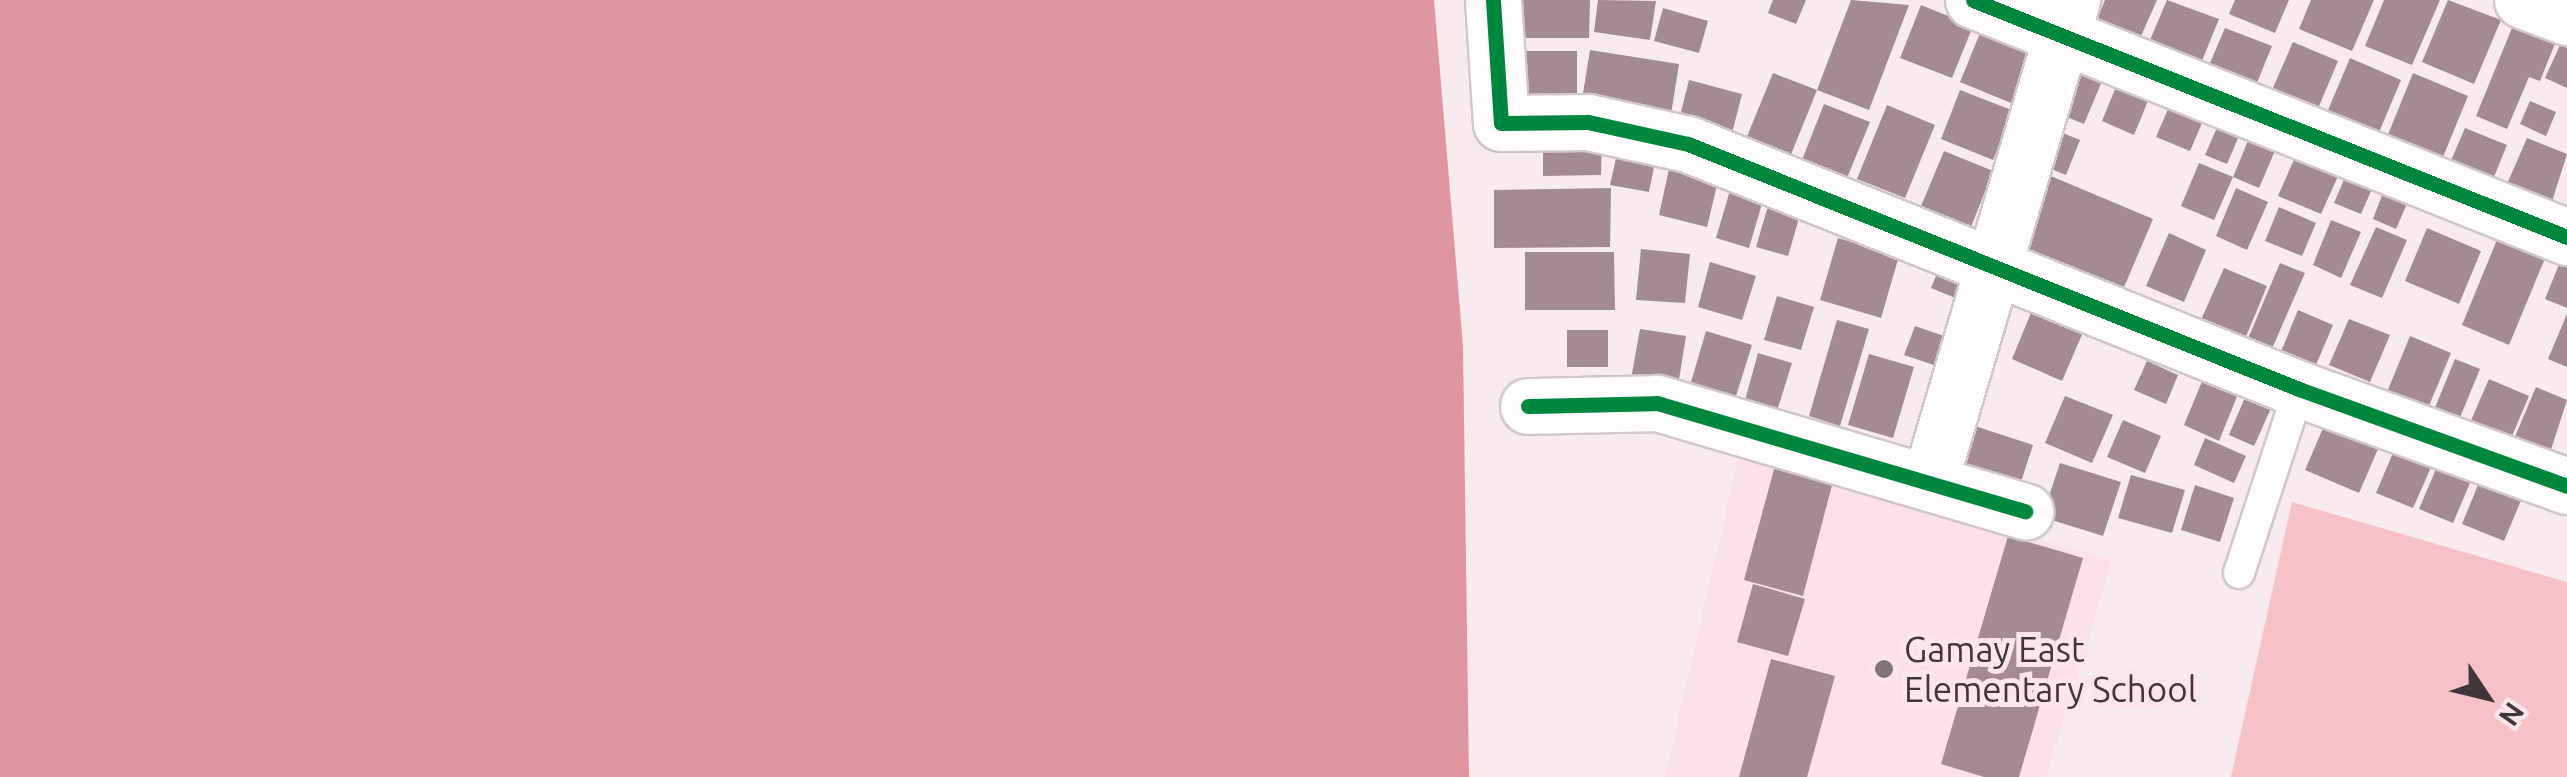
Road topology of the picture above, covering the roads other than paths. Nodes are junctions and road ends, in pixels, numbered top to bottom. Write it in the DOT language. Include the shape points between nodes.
graph roads {
  1 [pos="1493,0"];
  2 [pos="1972,0"];
  3 [pos="2522,0"];
  4 [pos="2066,16"];
  5 [pos="2567,17"];
  6 [pos="2567,236"];
  7 [pos="1989,267"];
  8 [pos="2299,390"];
  9 [pos="1528,406"];
  10 [pos="1930,480"];
  11 [pos="2567,486"];
  12 [pos="2025,510"];
  13 [pos="2238,573"];
  1 -- 7 [label="street" via="1501,123 1588,122 1688,144"];
  2 -- 4 [label="street"];
  3 -- 5 [label="street"];
  4 -- 6 [label="street"];
  4 -- 7 [label="street"];
  7 -- 8 [label="street"];
  7 -- 10 [label="street"];
  8 -- 11 [label="street"];
  8 -- 13 [label="lane"];
  9 -- 10 [label="street" via="1657,403"];
  10 -- 12 [label="street"];
}
